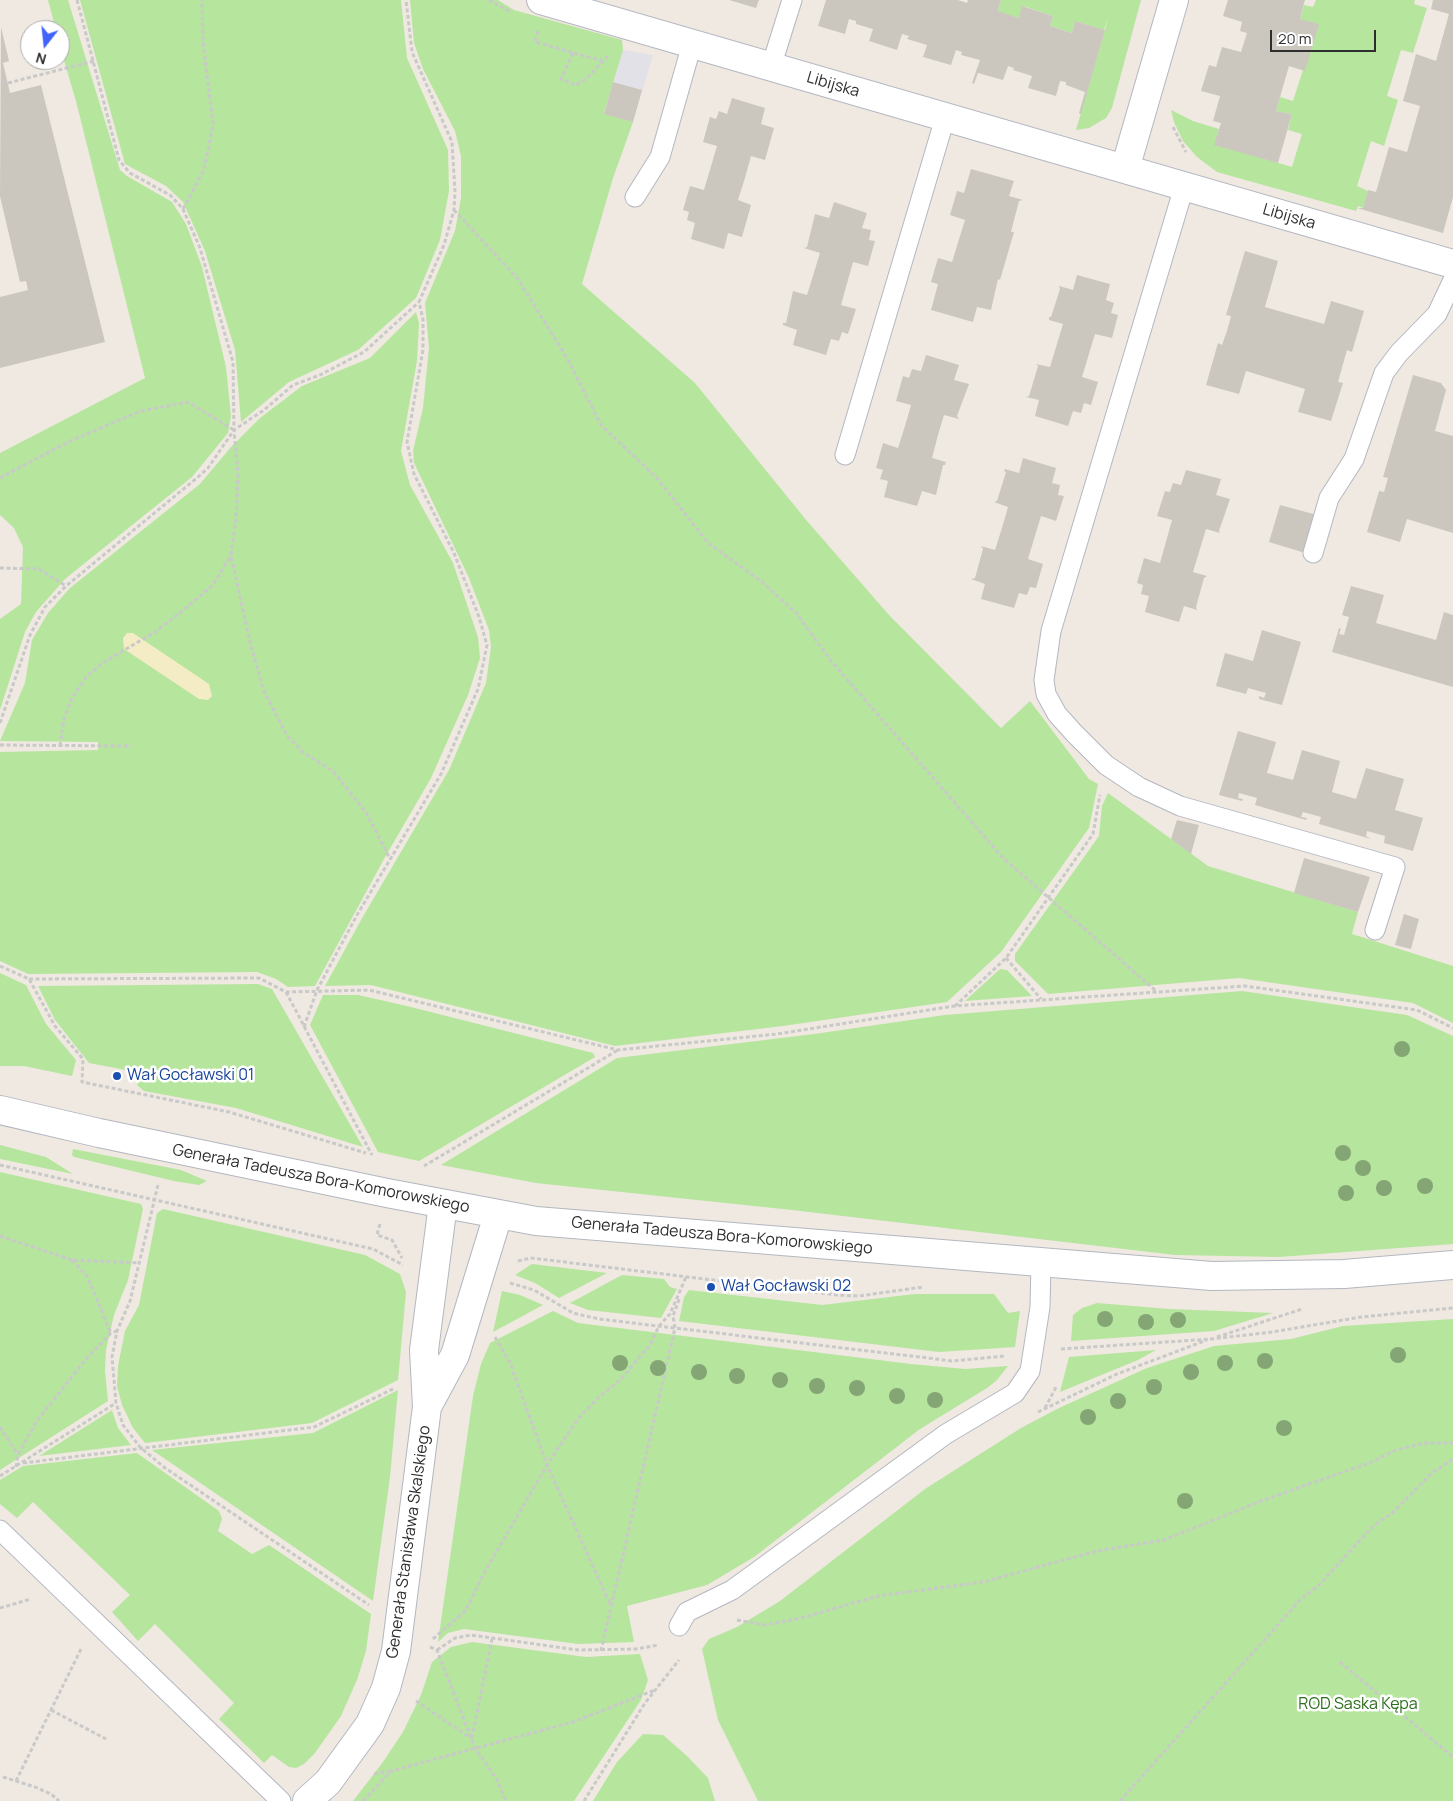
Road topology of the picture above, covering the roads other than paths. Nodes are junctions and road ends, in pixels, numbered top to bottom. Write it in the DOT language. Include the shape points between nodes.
graph roads {
  1 [pos="541,0"];
  2 [pos="792,0"];
  3 [pos="1174,0"];
  4 [pos="692,44"];
  5 [pos="772,67"];
  6 [pos="945,118"];
  7 [pos="1125,169"];
  8 [pos="1184,187"];
  9 [pos="635,197"];
  10 [pos="1453,264"];
  11 [pos="1453,280"];
  12 [pos="845,455"];
  13 [pos="1312,553"];
  14 [pos="1375,930"];
  15 [pos="0,1110"];
  16 [pos="443,1204"];
  17 [pos="498,1215"];
  18 [pos="1041,1264"];
  19 [pos="1453,1265"];
  20 [pos="427,1407"];
  21 [pos="0,1530"];
  22 [pos="679,1626"];
  23 [pos="281,1801"];
  24 [pos="307,1801"];
  1 -- 4 [label="street, Libijska"];
  2 -- 5 [label="lane"];
  3 -- 7 [label="street"];
  4 -- 5 [label="street, Libijska"];
  4 -- 9 [label="lane" via="660,158"];
  5 -- 6 [label="street, Libijska"];
  6 -- 7 [label="street, Libijska"];
  6 -- 12 [label="lane"];
  7 -- 8 [label="street, Libijska"];
  8 -- 10 [label="street, Libijska"];
  8 -- 14 [label="lane" via="1051,631 1044,680 1046,694 1058,714 1106,765 1139,787 1180,806 1395,867"];
  11 -- 13 [label="lane" via="1437,314 1384,373 1354,459 1329,498"];
  15 -- 16 [label="street, Generała Tadeusza Bora-Komorowskiego" via="99,1134"];
  16 -- 17 [label="street, Generała Tadeusza Bora-Komorowskiego"];
  16 -- 20 [label="street, Generała Stanisława Skalskiego" via="424,1350"];
  17 -- 18 [label="street, Generała Tadeusza Bora-Komorowskiego"];
  17 -- 20 [label="street, Generała Stanisława Skalskiego" via="455,1355"];
  18 -- 19 [label="street, Generała Tadeusza Bora-Komorowskiego" via="1212,1276 1344,1274"];
  18 -- 22 [label="lane" via="1040,1307 1030,1371 1015,1392 946,1434 732,1590 687,1612"];
  20 -- 24 [label="street, Generała Stanisława Skalskiego" via="396,1651 386,1688 370,1724 352,1750 328,1782"];
  21 -- 23 [label="lane"];
}
